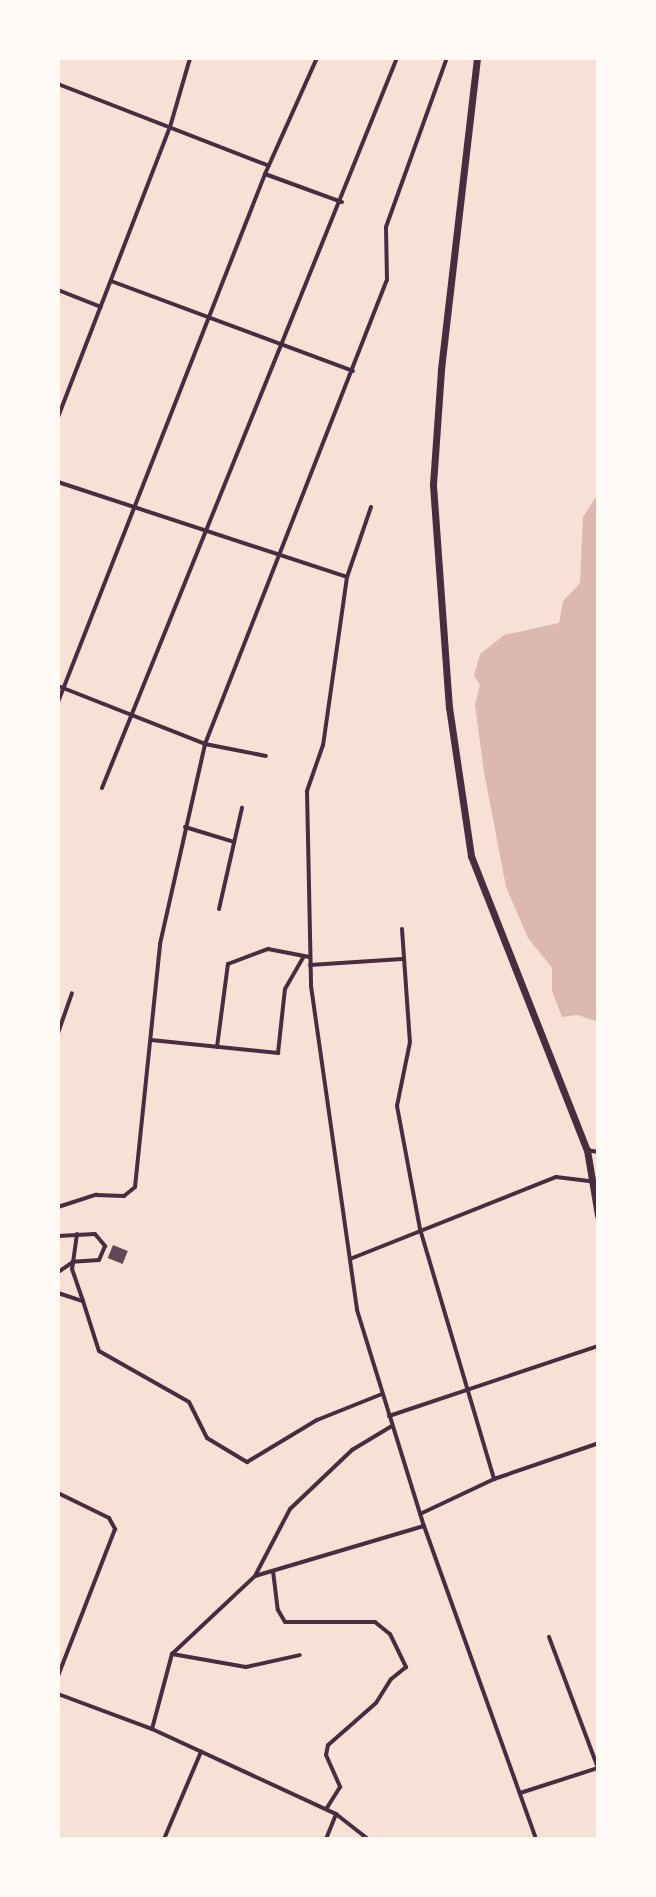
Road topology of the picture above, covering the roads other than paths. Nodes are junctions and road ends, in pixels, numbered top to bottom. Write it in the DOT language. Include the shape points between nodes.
graph roads {
  1 [pos="190,58"];
  2 [pos="317,58"];
  3 [pos="397,58"];
  4 [pos="447,58"];
  5 [pos="477,58"];
  6 [pos="58,84"];
  7 [pos="170,127"];
  8 [pos="269,166"];
  9 [pos="265,174"];
  10 [pos="343,202"];
  11 [pos="111,281"];
  12 [pos="58,290"];
  13 [pos="101,307"];
  14 [pos="210,318"];
  15 [pos="284,345"];
  16 [pos="353,371"];
  17 [pos="58,417"];
  18 [pos="58,482"];
  19 [pos="371,507"];
  20 [pos="133,511"];
  21 [pos="207,533"];
  22 [pos="280,556"];
  23 [pos="347,577"];
  24 [pos="61,687"];
  25 [pos="58,702"];
  26 [pos="132,715"];
  27 [pos="205,744"];
  28 [pos="266,756"];
  29 [pos="102,788"];
  30 [pos="242,808"];
  31 [pos="185,827"];
  32 [pos="234,842"];
  33 [pos="219,909"];
  34 [pos="402,929"];
  35 [pos="307,956"];
  36 [pos="402,959"];
  37 [pos="310,965"];
  38 [pos="72,993"];
  39 [pos="58,1033"];
  40 [pos="151,1040"];
  41 [pos="217,1047"];
  42 [pos="587,1150"];
  43 [pos="598,1152"];
  44 [pos="594,1182"];
  45 [pos="58,1207"];
  46 [pos="598,1215"];
  47 [pos="420,1229"];
  48 [pos="78,1234"];
  49 [pos="58,1236"];
  50 [pos="350,1259"];
  51 [pos="73,1262"];
  52 [pos="58,1272"];
  53 [pos="58,1293"];
  54 [pos="83,1301"];
  55 [pos="598,1346"];
  56 [pos="465,1391"];
  57 [pos="382,1394"];
  58 [pos="389,1416"];
  59 [pos="392,1426"];
  60 [pos="596,1444"];
  61 [pos="494,1479"];
  62 [pos="58,1493"];
  63 [pos="420,1514"];
  64 [pos="424,1526"];
  65 [pos="273,1571"];
  66 [pos="255,1576"];
  67 [pos="549,1637"];
  68 [pos="172,1654"];
  69 [pos="300,1655"];
  70 [pos="58,1676"];
  71 [pos="58,1694"];
  72 [pos="152,1729"];
  73 [pos="201,1752"];
  74 [pos="598,1768"];
  75 [pos="520,1793"];
  76 [pos="326,1809"];
  77 [pos="336,1814"];
  78 [pos="164,1839"];
  79 [pos="326,1839"];
  80 [pos="368,1839"];
  81 [pos="536,1839"];
  1 -- 7 [label="street"];
  2 -- 8 [label="street"];
  3 -- 10 [label="street"];
  4 -- 16 [label="street" via="397,188 383,243 387,280"];
  5 -- 42 [label="highway" via="433,485 449,707 471,856"];
  6 -- 7 [label="street"];
  7 -- 8 [label="street"];
  7 -- 11 [label="street"];
  8 -- 9 [label="street"];
  9 -- 10 [label="street"];
  9 -- 14 [label="street"];
  10 -- 15 [label="street"];
  11 -- 13 [label="street"];
  11 -- 14 [label="street"];
  12 -- 13 [label="street"];
  13 -- 17 [label="street"];
  14 -- 15 [label="street"];
  14 -- 20 [label="street"];
  15 -- 16 [label="street"];
  15 -- 21 [label="street"];
  16 -- 22 [label="street"];
  18 -- 20 [label="street"];
  19 -- 23 [label="street"];
  20 -- 21 [label="street"];
  20 -- 24 [label="street"];
  21 -- 22 [label="street"];
  21 -- 26 [label="street"];
  22 -- 23 [label="street"];
  22 -- 27 [label="street"];
  23 -- 35 [label="street" via="323,745 307,797"];
  24 -- 25 [label="street"];
  24 -- 26 [label="street"];
  26 -- 27 [label="street"];
  26 -- 29 [label="street"];
  27 -- 28 [label="street"];
  27 -- 31 [label="street"];
  30 -- 32 [label="street"];
  31 -- 32 [label="street"];
  31 -- 40 [label="street" via="160,944"];
  32 -- 33 [label="street"];
  34 -- 36 [label="street"];
  35 -- 37 [label="street"];
  35 -- 41 [label="street" via="284,992 278,1053"];
  35 -- 41 [label="street" via="268,949 228,964"];
  36 -- 37 [label="street"];
  36 -- 47 [label="street" via="410,1042 396,1098"];
  37 -- 50 [label="street"];
  38 -- 39 [label="street"];
  40 -- 41 [label="street"];
  40 -- 45 [label="street" via="134,1190"];
  42 -- 43 [label="street"];
  42 -- 44 [label="highway"];
  44 -- 46 [label="highway"];
  44 -- 47 [label="street" via="556,1177 493,1199 452,1222"];
  47 -- 50 [label="street"];
  47 -- 56 [label="street"];
  48 -- 49 [label="street"];
  48 -- 51 [label="street"];
  48 -- 51 [label="street" via="100,1237 104,1252 94,1262"];
  50 -- 57 [label="street" via="357,1310"];
  51 -- 52 [label="street"];
  51 -- 54 [label="street"];
  53 -- 54 [label="street"];
  54 -- 57 [label="street" via="99,1351 189,1402 208,1439 249,1462 317,1420"];
  55 -- 56 [label="street"];
  56 -- 58 [label="street"];
  56 -- 61 [label="street"];
  57 -- 58 [label="street"];
  58 -- 59 [label="street"];
  59 -- 63 [label="street"];
  59 -- 66 [label="street" via="352,1450 290,1509"];
  60 -- 61 [label="street"];
  61 -- 63 [label="street"];
  62 -- 70 [label="street" via="109,1518 114,1527"];
  63 -- 64 [label="street"];
  64 -- 65 [label="street"];
  64 -- 75 [label="street"];
  65 -- 66 [label="street"];
  65 -- 76 [label="street" via="278,1610 285,1622 378,1623 405,1665 376,1703 328,1745 326,1755 340,1787"];
  66 -- 68 [label="street"];
  67 -- 74 [label="street"];
  68 -- 69 [label="street" via="246,1667"];
  68 -- 72 [label="street"];
  71 -- 72 [label="street"];
  72 -- 73 [label="street"];
  73 -- 76 [label="street"];
  73 -- 78 [label="street"];
  74 -- 75 [label="street"];
  75 -- 81 [label="street"];
  76 -- 77 [label="street"];
  77 -- 79 [label="street"];
  77 -- 80 [label="street"];
}
